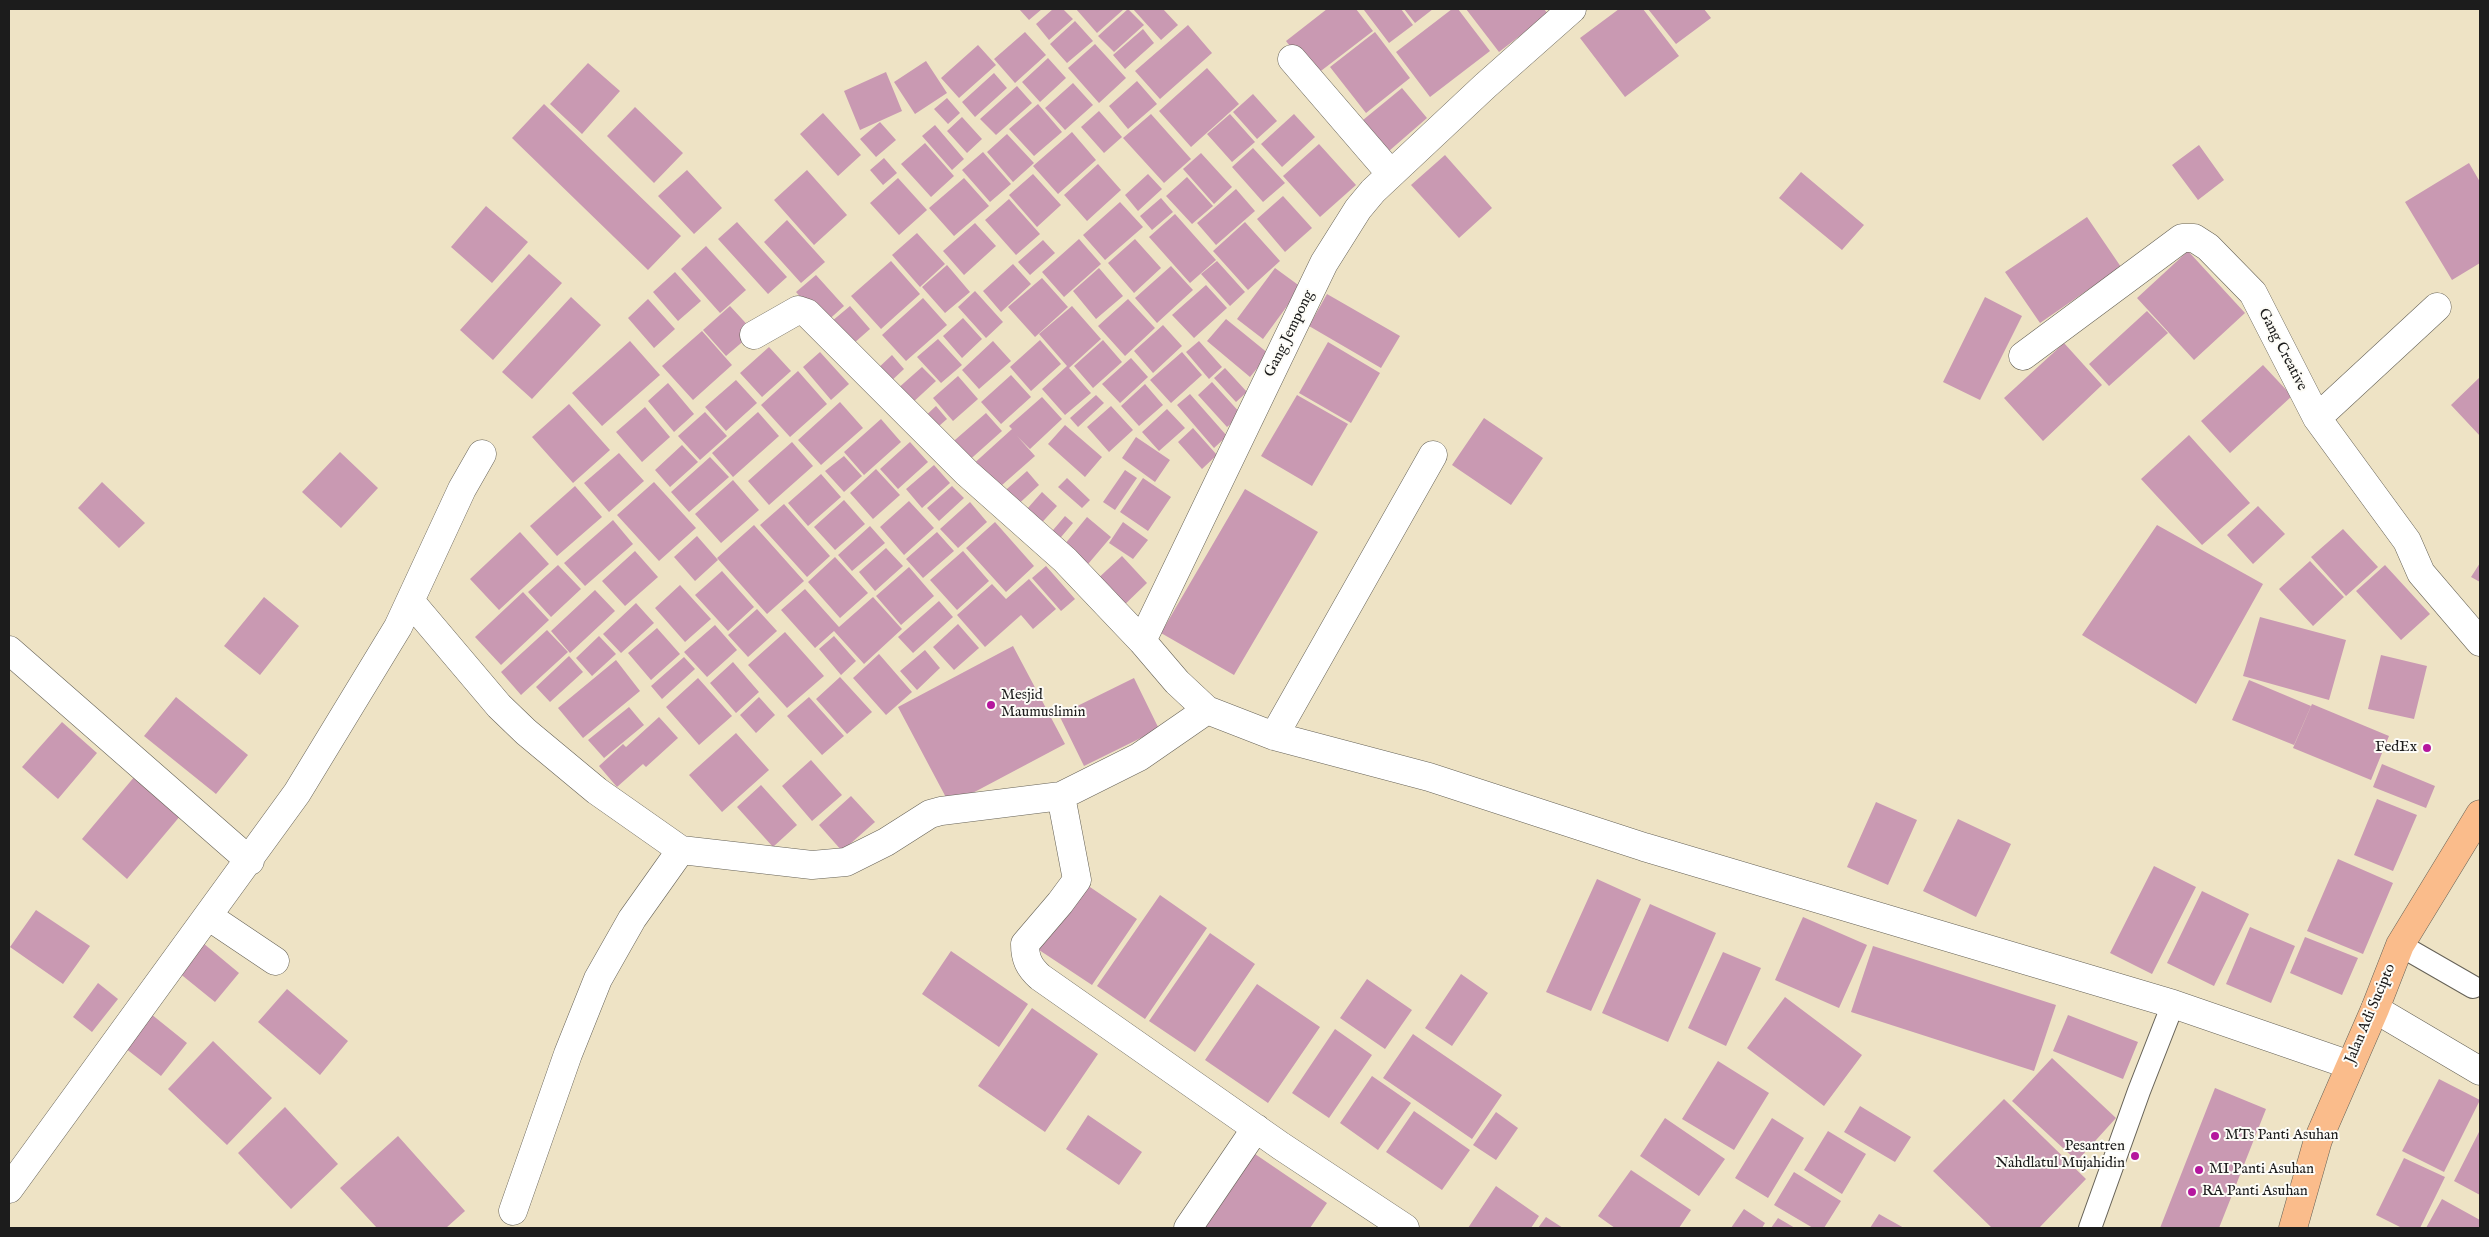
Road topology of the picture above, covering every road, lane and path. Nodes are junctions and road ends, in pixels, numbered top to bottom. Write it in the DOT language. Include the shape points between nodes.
graph roads {
  1 [pos="1572,9"];
  2 [pos="1292,59"];
  3 [pos="1390,174"];
  4 [pos="2437,307"];
  5 [pos="754,335"];
  6 [pos="2023,356"];
  7 [pos="2317,418"];
  8 [pos="482,454"];
  9 [pos="1433,455"];
  10 [pos="411,602"];
  11 [pos="1142,641"];
  12 [pos="2480,642"];
  13 [pos="9,650"];
  14 [pos="1207,710"];
  15 [pos="1274,736"];
  16 [pos="1062,796"];
  17 [pos="2480,814"];
  18 [pos="681,850"];
  19 [pos="250,861"];
  20 [pos="208,916"];
  21 [pos="2400,945"];
  22 [pos="275,961"];
  23 [pos="2464,982"];
  24 [pos="2173,1004"];
  25 [pos="2375,1009"];
  26 [pos="2350,1065"];
  27 [pos="2480,1071"];
  28 [pos="1256,1128"];
  29 [pos="9,1189"];
  30 [pos="513,1211"];
  31 [pos="1188,1228"];
  32 [pos="1405,1228"];
  33 [pos="2090,1228"];
  34 [pos="2293,1228"];
  1 -- 3 [label="street, Gang Jempong"];
  2 -- 3 [label="street"];
  3 -- 11 [label="street, Gang Jempong" via="1358,209 1324,264"];
  4 -- 7 [label="street"];
  5 -- 11 [label="street" via="798,310 807,313 967,473 1066,560"];
  6 -- 7 [label="street, Gang Creative" via="2182,238 2194,238 2208,247 2253,293"];
  7 -- 12 [label="street, Gang Creative" via="2407,541 2421,574"];
  8 -- 10 [label="street" via="462,489"];
  9 -- 15 [label="street"];
  10 -- 18 [label="street" via="499,706 526,732 596,791"];
  10 -- 19 [label="street" via="297,793"];
  11 -- 14 [label="street" via="1177,682"];
  13 -- 19 [label="street"];
  14 -- 15 [label="street"];
  14 -- 16 [label="street" via="1139,757"];
  15 -- 24 [label="street" via="1429,777 1644,847"];
  16 -- 18 [label="street" via="930,814 846,862 812,866"];
  16 -- 28 [label="street" via="1077,880 1025,944 1025,956 1030,967"];
  17 -- 21 [label="highway, Jalan Adi Sucipto"];
  18 -- 30 [label="street" via="632,919 598,979"];
  19 -- 20 [label="street"];
  20 -- 22 [label="street"];
  20 -- 29 [label="street"];
  21 -- 23 [label="lane"];
  21 -- 25 [label="highway, Jalan Adi Sucipto"];
  24 -- 26 [label="street"];
  24 -- 33 [label="lane" via="2138,1091"];
  25 -- 26 [label="highway, Jalan Adi Sucipto"];
  25 -- 27 [label="street"];
  26 -- 34 [label="highway, Jalan Adi Sucipto" via="2318,1140"];
  28 -- 31 [label="street"];
  28 -- 32 [label="street"];
}
